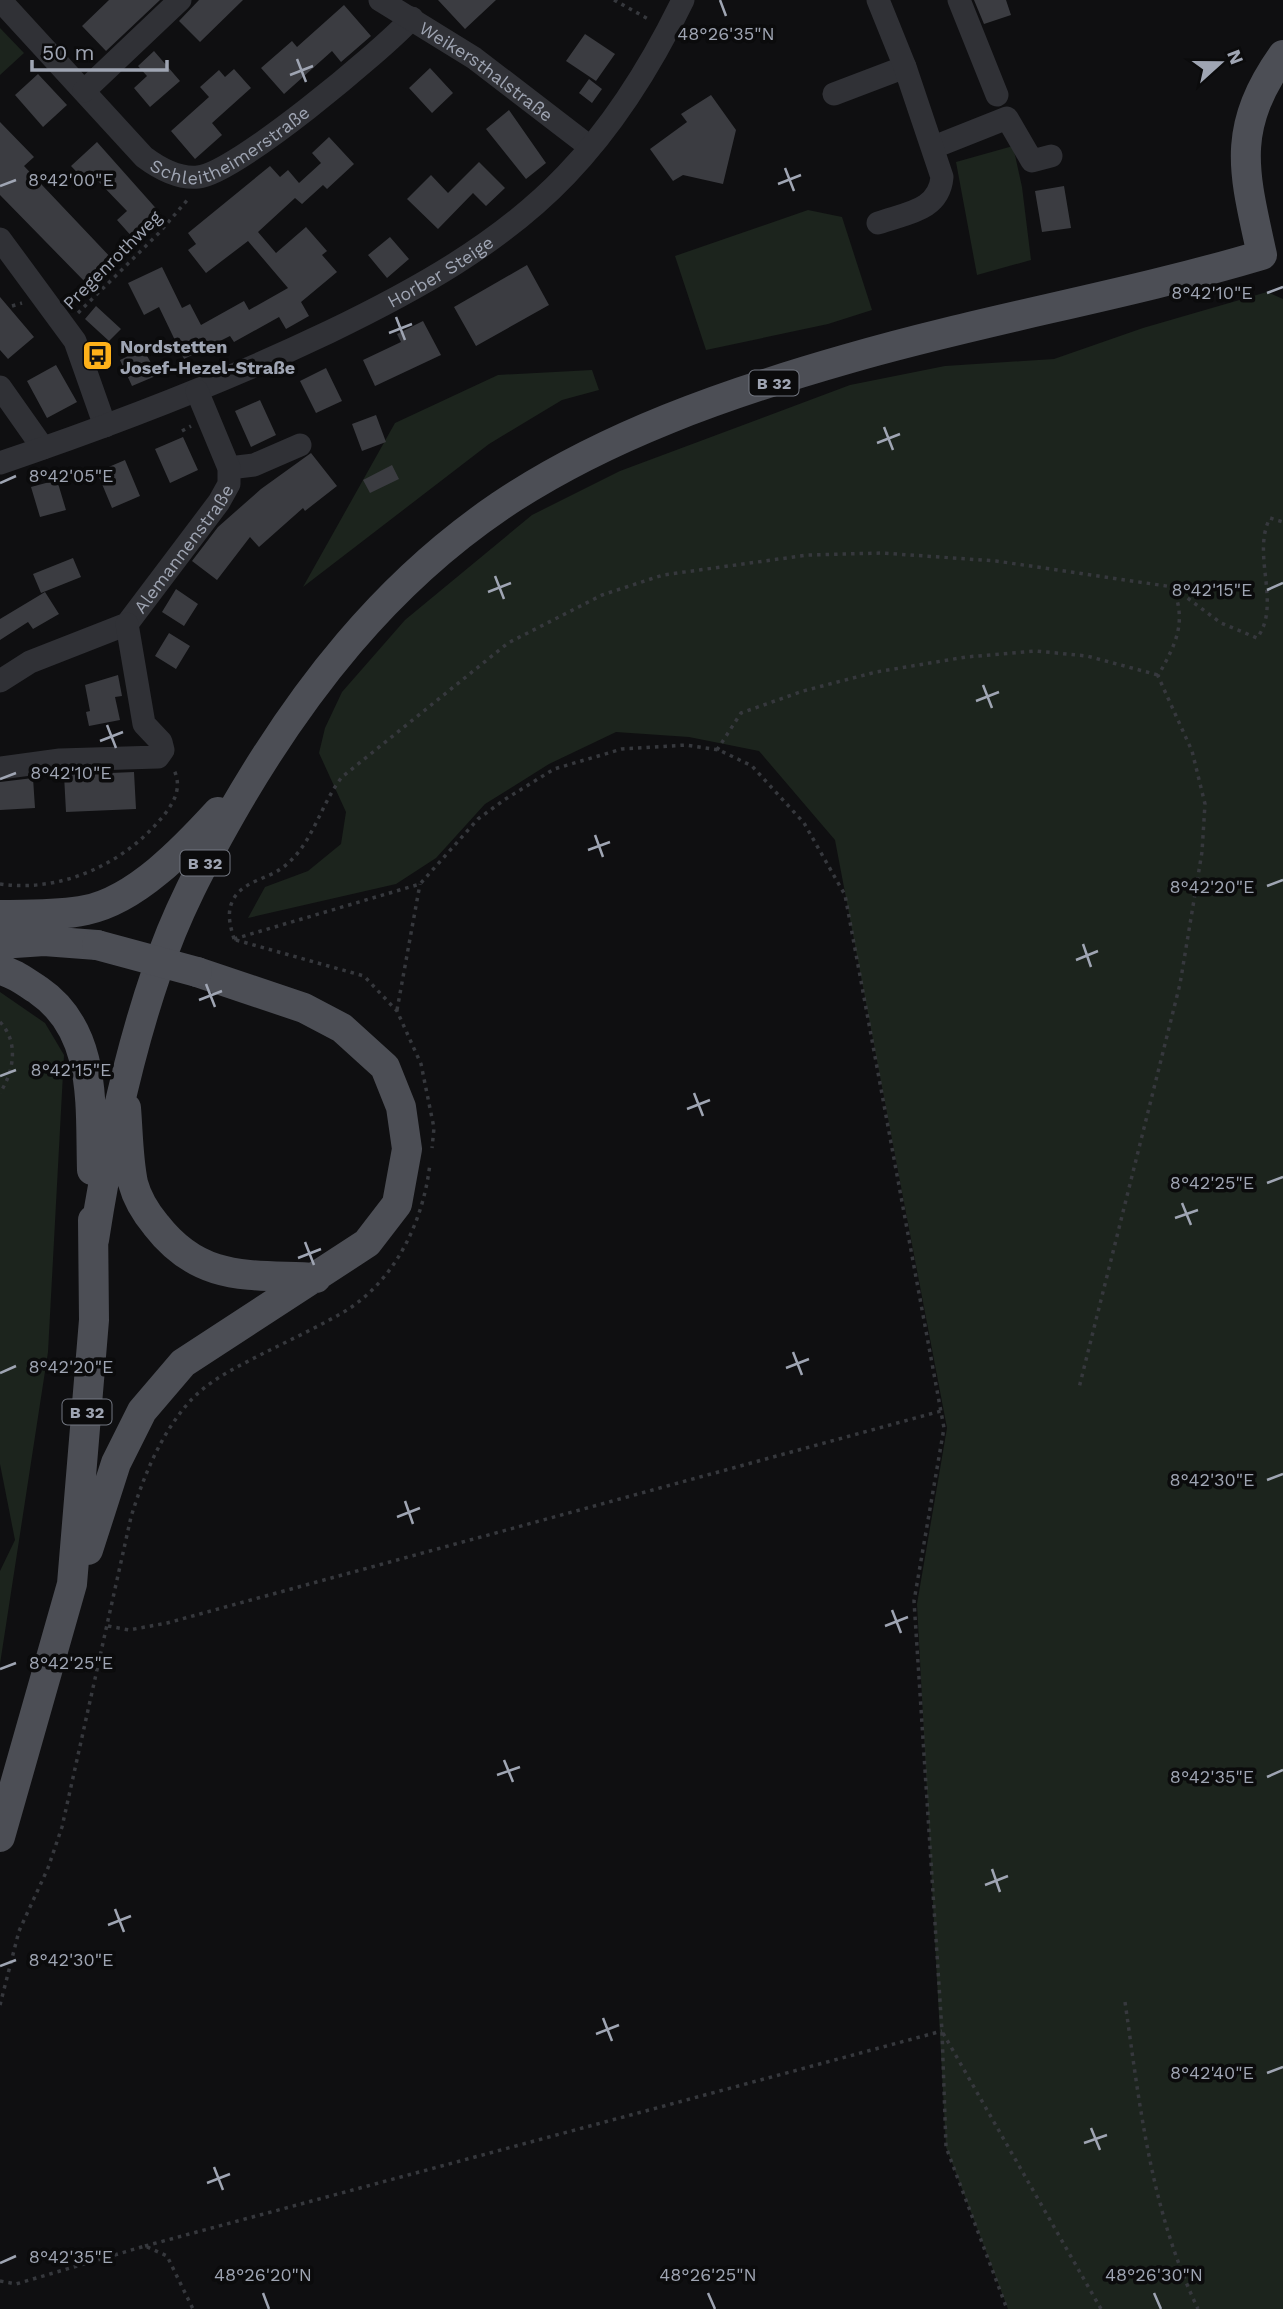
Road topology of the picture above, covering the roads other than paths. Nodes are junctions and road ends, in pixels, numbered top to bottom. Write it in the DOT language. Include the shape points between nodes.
graph roads {
  1 [pos="0,0"];
  2 [pos="180,0"];
  3 [pos="380,0"];
  4 [pos="683,0"];
  5 [pos="878,0"];
  6 [pos="959,0"];
  7 [pos="412,18"];
  8 [pos="1283,55"];
  9 [pos="905,67"];
  10 [pos="84,91"];
  11 [pos="834,94"];
  12 [pos="997,95"];
  13 [pos="934,146"];
  14 [pos="590,147"];
  15 [pos="1051,156"];
  16 [pos="878,223"];
  17 [pos="0,239"];
  18 [pos="0,387"];
  19 [pos="197,390"];
  20 [pos="105,426"];
  21 [pos="300,444"];
  22 [pos="43,448"];
  23 [pos="0,463"];
  24 [pos="229,468"];
  25 [pos="127,624"];
  26 [pos="0,681"];
  27 [pos="0,768"];
  28 [pos="254,774"];
  29 [pos="0,915"];
  30 [pos="0,944"];
  31 [pos="0,970"];
  32 [pos="124,1086"];
  33 [pos="94,1240"];
  34 [pos="316,1278"];
  35 [pos="72,1584"];
  36 [pos="0,1837"];
  1 -- 10 [label="street, Schleitheimerstraße"];
  2 -- 10 [label="street"];
  3 -- 7 [label="street, Weikersthalstraße"];
  4 -- 14 [label="street, Horber Steige" via="641,81"];
  5 -- 9 [label="street"];
  6 -- 12 [label="street"];
  7 -- 10 [label="street, Schleitheimerstraße" via="352,74 239,158 200,177 160,169"];
  7 -- 14 [label="street, Weikersthalstraße" via="474,58"];
  8 -- 28 [label="main road, B 32" via="1251,113 1245,143 1245,179 1262,256 845,359 702,407 583,457 499,507 402,583 325,670"];
  9 -- 11 [label="street"];
  9 -- 13 [label="street"];
  13 -- 15 [label="street" via="1007,118 1032,161"];
  13 -- 16 [label="street" via="942,177 941,191 933,203"];
  14 -- 19 [label="street, Horber Steige" via="533,206 465,258 368,313"];
  17 -- 20 [label="street" via="83,357"];
  18 -- 22 [label="street"];
  19 -- 20 [label="street, Horber Steige"];
  19 -- 24 [label="street, Alemannenstraße"];
  20 -- 22 [label="street, Horber Steige"];
  21 -- 24 [label="street, Alemannenstraße" via="254,465"];
  22 -- 23 [label="street, Horber Steige"];
  24 -- 25 [label="street, Alemannenstraße" via="229,484 219,502"];
  25 -- 26 [label="street, Alemannenstraße" via="30,662"];
  25 -- 27 [label="street, Alemannenstraße" via="139,707 144,724 161,742 163,750 158,757 60,760"];
  28 -- 29 [label="main road" via="173,859 110,902 87,910"];
  28 -- 32 [label="main road, B 32" via="177,919 155,974"];
  30 -- 34 [label="main road, bridge" via="97,945 197,972 304,1008 342,1028 385,1068 401,1107 407,1149 397,1205 368,1244"];
  31 -- 33 [label="main road" via="12,972 54,1001 86,1061"];
  32 -- 33 [label="main road, B 32"];
  32 -- 34 [label="main road" via="134,1184 145,1210 173,1248 198,1264 231,1273"];
  33 -- 35 [label="main road, B 32" via="94,1320"];
  34 -- 35 [label="main road" via="183,1363 142,1411 116,1463 80,1576"];
  35 -- 36 [label="main road, B 32"];
}
